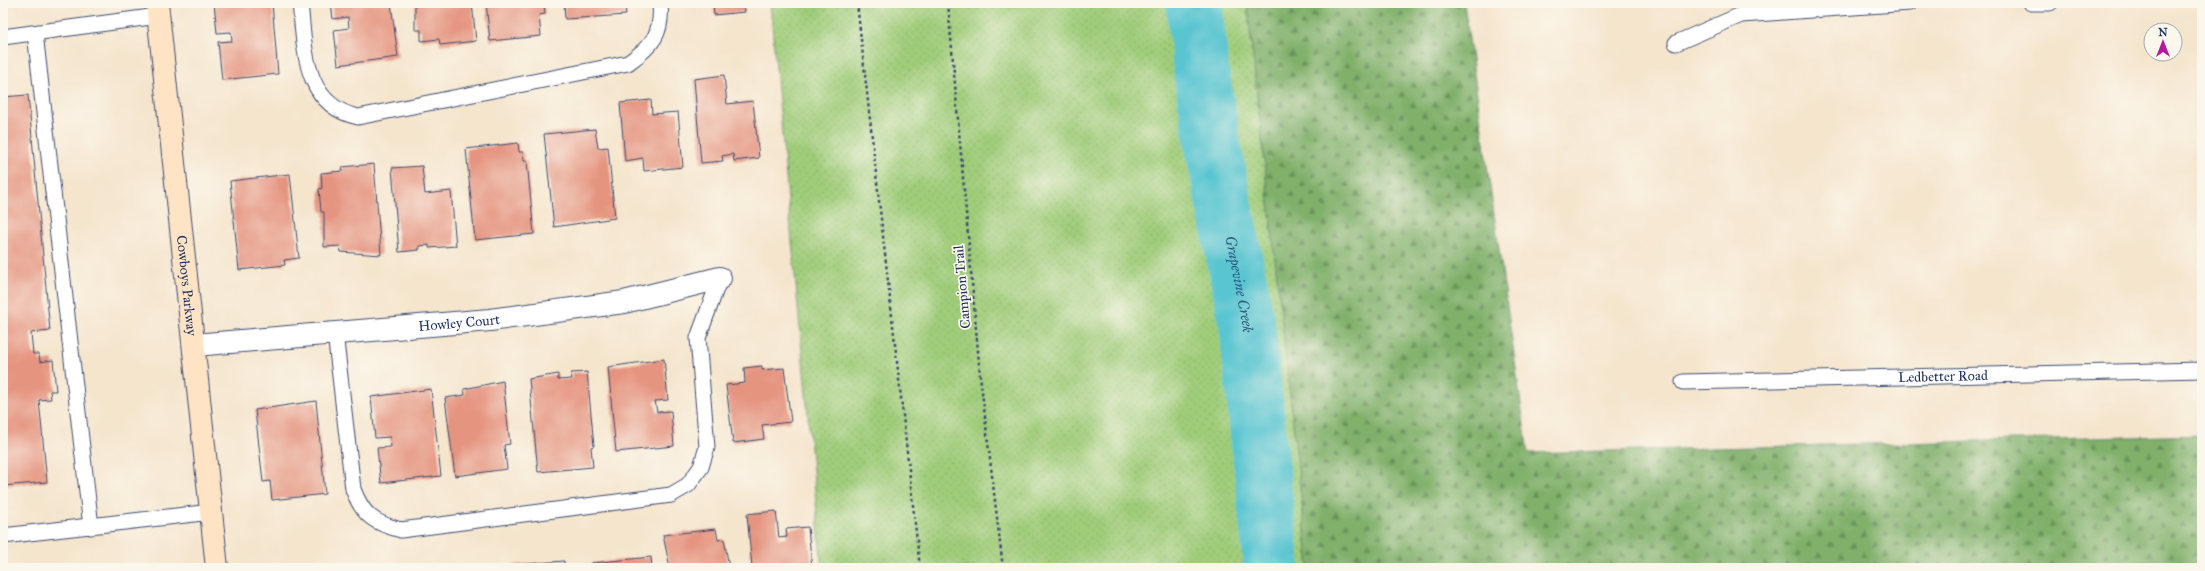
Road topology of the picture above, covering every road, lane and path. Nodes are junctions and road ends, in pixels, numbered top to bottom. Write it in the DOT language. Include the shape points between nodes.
graph roads {
  1 [pos="300,3"];
  2 [pos="660,3"];
  3 [pos="857,3"];
  4 [pos="948,3"];
  5 [pos="1910,3"];
  6 [pos="2031,3"];
  7 [pos="2050,3"];
  8 [pos="157,10"];
  9 [pos="36,33"];
  10 [pos="3,37"];
  11 [pos="1676,44"];
  12 [pos="720,278"];
  13 [pos="335,333"];
  14 [pos="194,345"];
  15 [pos="2202,370"];
  16 [pos="1683,382"];
  17 [pos="211,512"];
  18 [pos="91,527"];
  19 [pos="3,536"];
  20 [pos="217,568"];
  21 [pos="920,568"];
  22 [pos="1003,568"];
  1 -- 2 [label="lane" via="307,66 313,81 322,96 332,105 346,114 358,117 628,63 649,47 656,37 661,22"];
  3 -- 21 [label="path"];
  4 -- 22 [label="path, Campion Trail" via="980,375"];
  5 -- 11 [label="lane" via="1741,15"];
  6 -- 7 [label="lane"];
  8 -- 9 [label="lane"];
  8 -- 14 [label="street, Cowboys Parkway"];
  9 -- 10 [label="lane"];
  9 -- 18 [label="lane"];
  12 -- 13 [label="street, Howley Court" via="624,302 490,320"];
  12 -- 13 [label="lane" via="698,338 707,447 701,467 688,485 671,495 401,530 380,524 367,514 353,489"];
  13 -- 14 [label="street, Howley Court"];
  14 -- 17 [label="street, Cowboys Parkway"];
  15 -- 16 [label="lane, Ledbetter Road"];
  17 -- 18 [label="lane"];
  17 -- 20 [label="street, Cowboys Parkway"];
  18 -- 19 [label="lane"];
}
